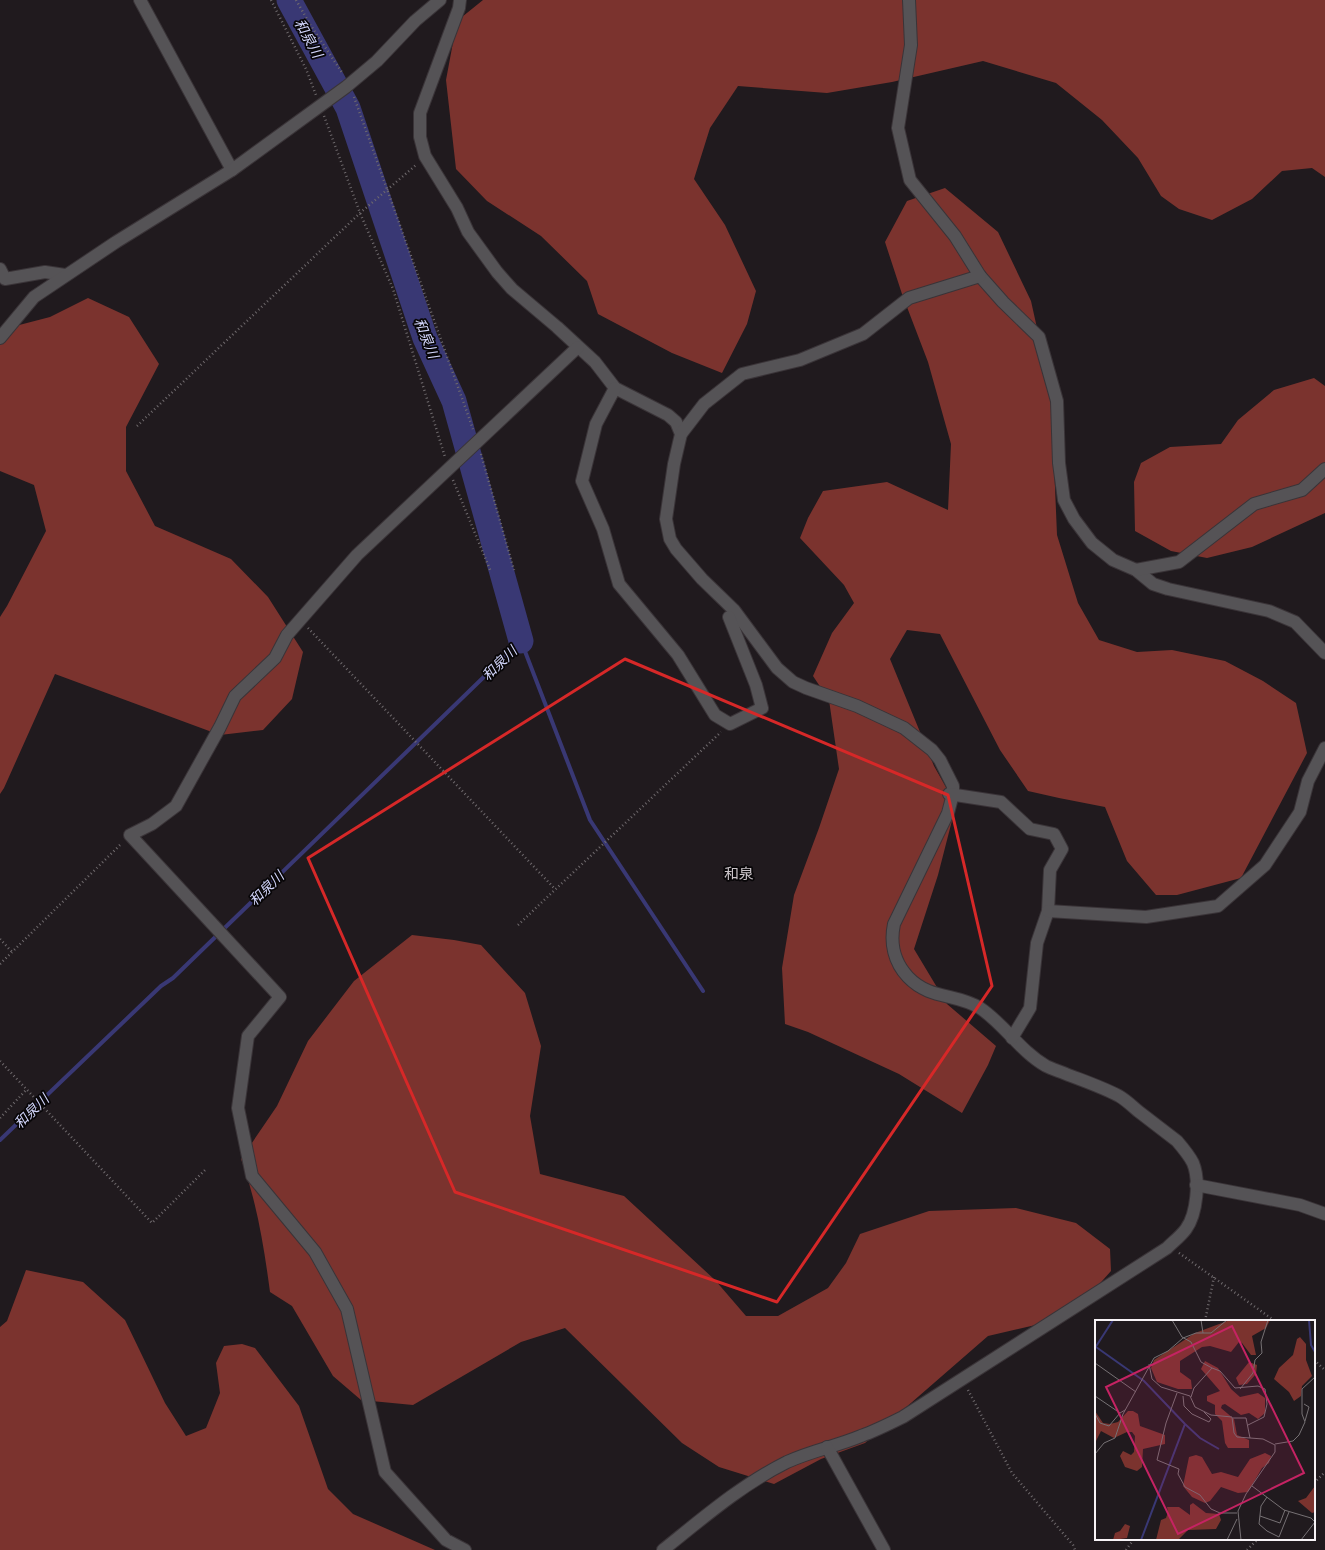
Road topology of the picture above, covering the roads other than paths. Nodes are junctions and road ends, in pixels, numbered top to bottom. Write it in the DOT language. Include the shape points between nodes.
graph roads {
  1 [pos="140,0"];
  2 [pos="440,0"];
  3 [pos="460,0"];
  4 [pos="909,0"];
  5 [pos="232,170"];
  6 [pos="65,275"];
  7 [pos="980,276"];
  8 [pos="2,277"];
  9 [pos="0,338"];
  10 [pos="578,347"];
  11 [pos="615,388"];
  12 [pos="681,434"];
  13 [pos="1325,469"];
  14 [pos="1136,570"];
  15 [pos="729,617"];
  16 [pos="1325,653"];
  17 [pos="1325,748"];
  18 [pos="951,794"];
  19 [pos="1048,911"];
  20 [pos="1012,1038"];
  21 [pos="1196,1185"];
  22 [pos="1325,1214"];
  23 [pos="827,1447"];
  24 [pos="465,1550"];
  25 [pos="663,1550"];
  26 [pos="884,1550"];
  1 -- 5 [label="street"];
  2 -- 5 [label="street" via="415,21 377,61 347,86"];
  3 -- 10 [label="street" via="420,113 420,138 425,156 457,208 468,232 497,272 512,289"];
  4 -- 7 [label="street" via="910,45 898,128 910,180 955,236"];
  5 -- 6 [label="street"];
  6 -- 8 [label="street" via="45,272"];
  6 -- 9 [label="street" via="34,297"];
  7 -- 12 [label="street" via="909,298 863,334 800,360 742,374 704,404"];
  7 -- 14 [label="street" via="1038,337 1057,401 1059,463 1064,500 1074,519 1092,543 1113,560"];
  10 -- 11 [label="street" via="595,362"];
  10 -- 24 [label="street" via="357,554 288,635 275,658 235,696 176,806 152,824 130,835 280,997 248,1036 238,1108 252,1176 315,1252 347,1309 385,1472 446,1540"];
  11 -- 12 [label="street" via="668,415 676,422"];
  11 -- 15 [label="street" via="596,424 582,481 603,529 619,584 678,655 715,715 730,724 762,708 756,685"];
  12 -- 18 [label="street" via="666,519 670,539 676,549 734,610 777,668 793,682 857,706 916,736 940,760 953,786"];
  13 -- 14 [label="street" via="1302,490 1254,504 1179,562"];
  14 -- 16 [label="street" via="1153,584 1168,589 1269,611 1295,622"];
  17 -- 19 [label="street" via="1308,781 1300,812 1264,865 1218,906 1146,917"];
  18 -- 19 [label="street" via="1001,802 1030,829 1054,834 1062,849 1050,870"];
  18 -- 20 [label="street" via="948,813 894,924 892,946 896,961 920,987 932,993 971,1003 990,1016"];
  19 -- 20 [label="street" via="1038,943 1030,1008"];
  20 -- 21 [label="street" via="1028,1054 1046,1066 1120,1097 1177,1141 1193,1164"];
  21 -- 22 [label="street" via="1300,1205"];
  21 -- 23 [label="street" via="1194,1213 1187,1228 1169,1246 903,1417 862,1436"];
  23 -- 25 [label="street" via="788,1462 747,1484"];
  23 -- 26 [label="street"];
}
